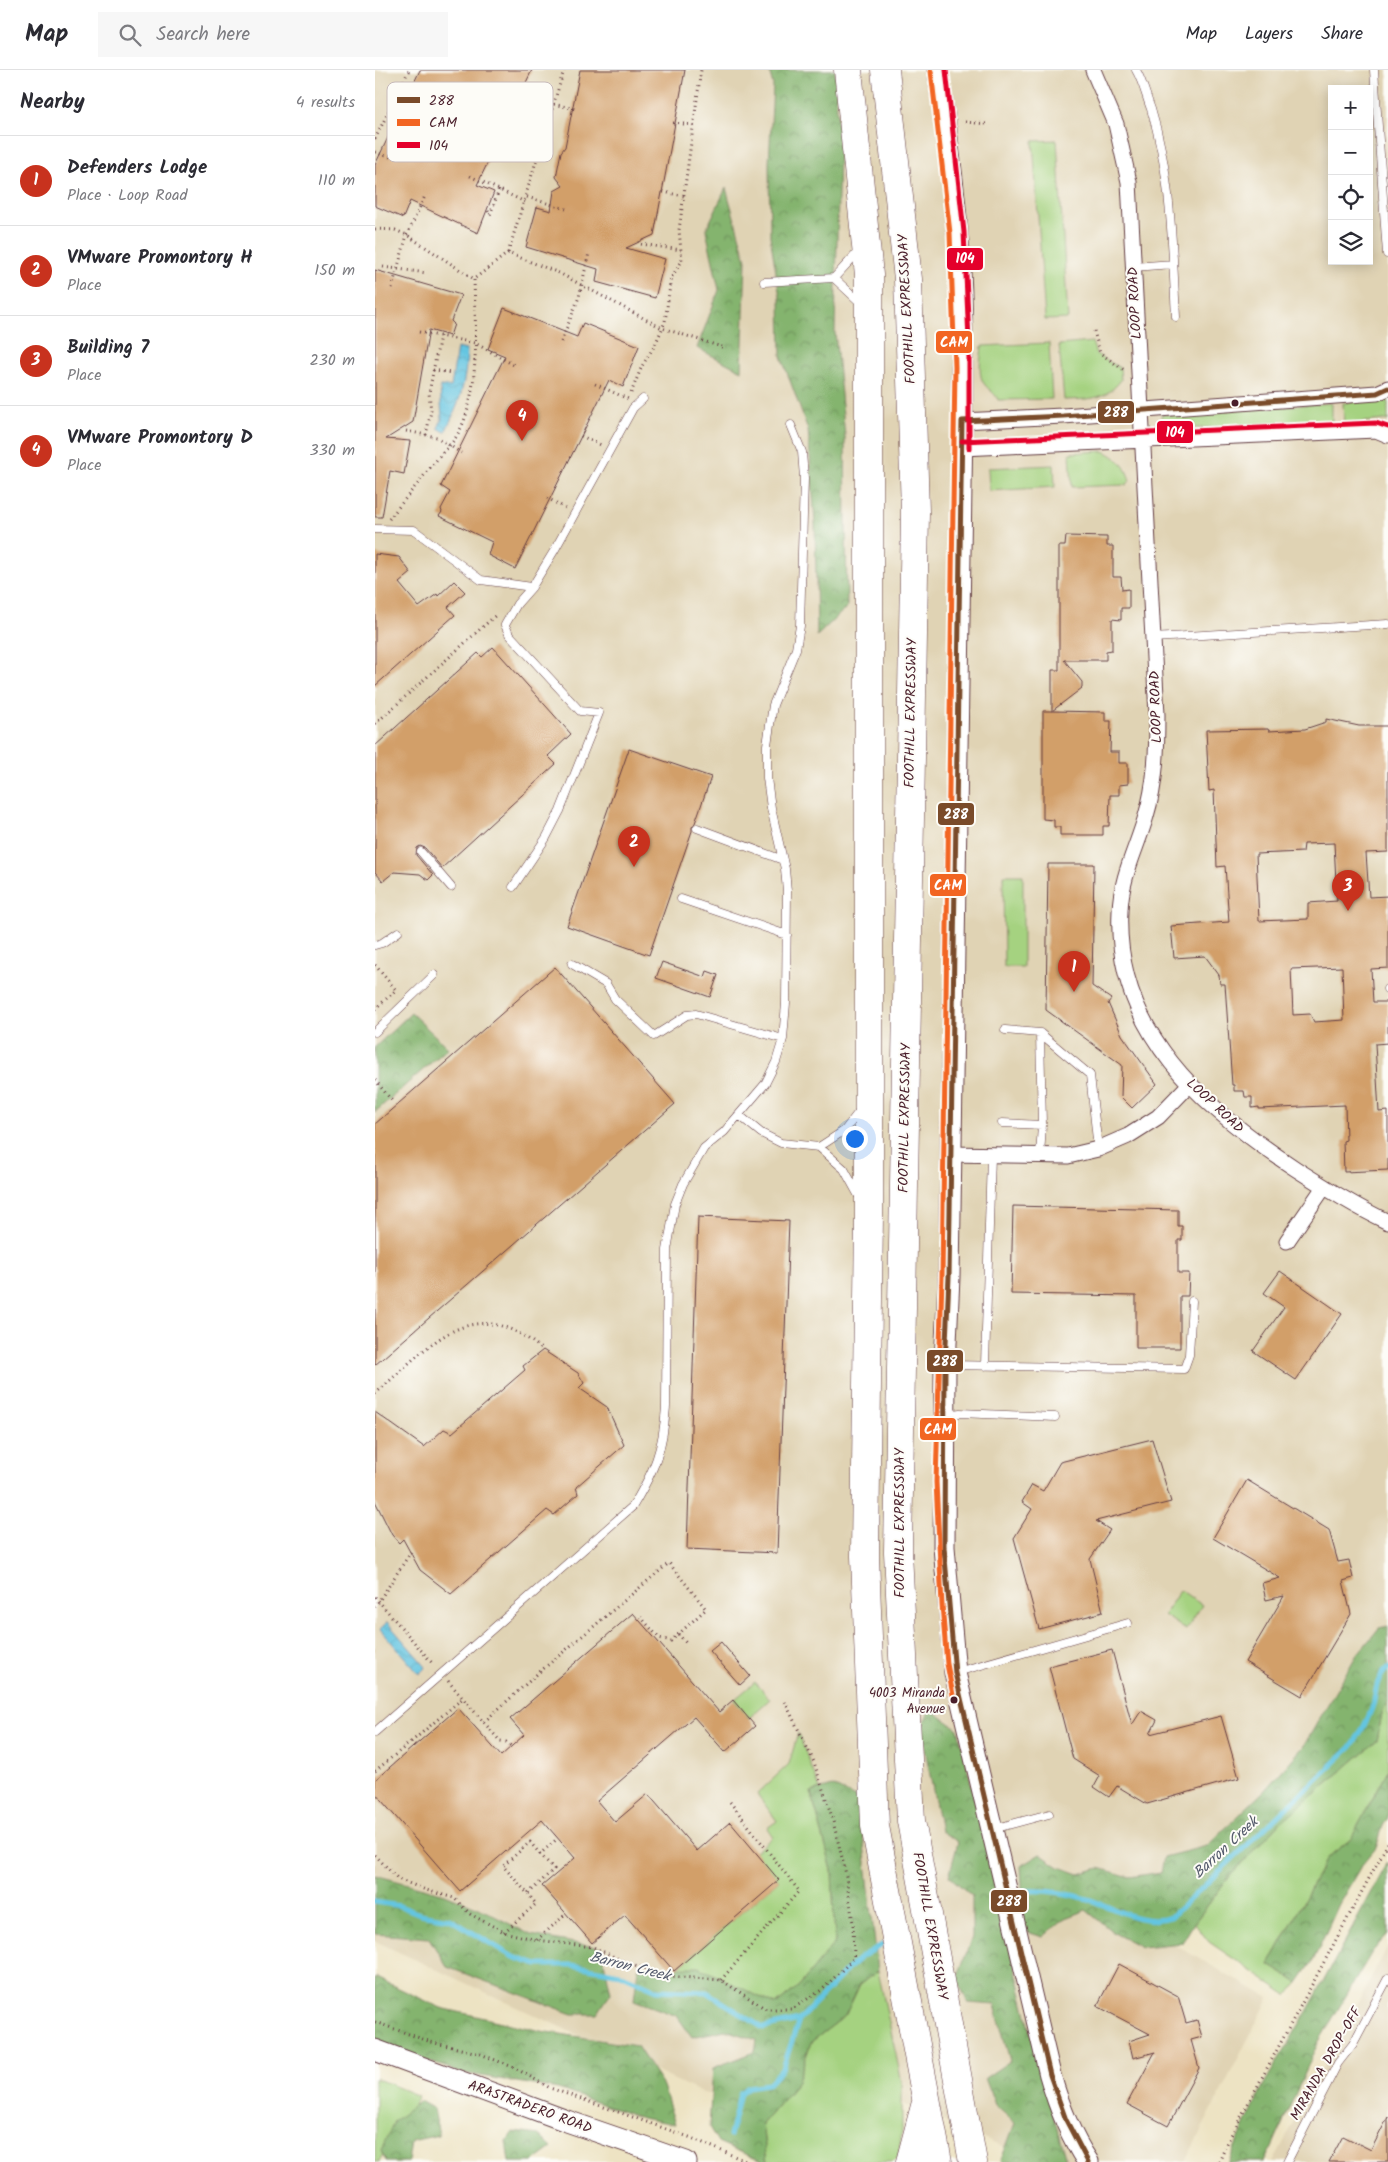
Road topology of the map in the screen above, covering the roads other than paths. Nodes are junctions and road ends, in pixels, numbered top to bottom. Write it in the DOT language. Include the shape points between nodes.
graph roads {
  1 [pos="848,70"];
  2 [pos="938,70"];
  3 [pos="1136,70"];
  4 [pos="1374,70"];
  5 [pos="1096,71"];
  6 [pos="887,77"];
  7 [pos="866,244"];
  8 [pos="1387,254"];
  9 [pos="1173,264"];
  10 [pos="1133,266"];
  11 [pos="834,278"];
  12 [pos="764,282"];
  13 [pos="869,310"];
  14 [pos="1176,317"];
  15 [pos="1388,388"];
  16 [pos="643,399"];
  17 [pos="1140,410"];
  18 [pos="962,421"];
  19 [pos="791,425"];
  20 [pos="1388,435"];
  21 [pos="1142,440"];
  22 [pos="962,448"];
  23 [pos="378,529"];
  24 [pos="532,587"];
  25 [pos="1388,624"];
  26 [pos="1153,638"];
  27 [pos="697,828"];
  28 [pos="421,852"];
  29 [pos="783,860"];
  30 [pos="451,887"];
  31 [pos="513,887"];
  32 [pos="681,899"];
  33 [pos="398,932"];
  34 [pos="787,935"];
  35 [pos="375,945"];
  36 [pos="572,964"];
  37 [pos="434,975"];
  38 [pos="1005,1030"];
  39 [pos="375,1032"];
  40 [pos="1040,1033"];
  41 [pos="783,1039"];
  42 [pos="1191,1084"];
  43 [pos="868,1099"];
  44 [pos="739,1115"];
  45 [pos="1002,1123"];
  46 [pos="1042,1125"];
  47 [pos="819,1148"];
  48 [pos="1098,1149"];
  49 [pos="950,1154"];
  50 [pos="991,1155"];
  51 [pos="1040,1156"];
  52 [pos="1324,1187"];
  53 [pos="869,1214"];
  54 [pos="1388,1222"];
  55 [pos="1287,1241"];
  56 [pos="1192,1301"];
  57 [pos="945,1365"];
  58 [pos="985,1366"];
  59 [pos="944,1415"];
  60 [pos="1055,1417"];
  61 [pos="1128,1624"];
  62 [pos="955,1673"];
  63 [pos="375,1732"];
  64 [pos="1049,1814"];
  65 [pos="991,1829"];
  66 [pos="1388,1978"];
  67 [pos="375,2050"];
  68 [pos="375,2064"];
  69 [pos="927,2100"];
  70 [pos="645,2162"];
  71 [pos="687,2162"];
  72 [pos="910,2162"];
  73 [pos="939,2162"];
  74 [pos="973,2162"];
  75 [pos="1088,2162"];
  76 [pos="1287,2162"];
  1 -- 7 [label="highway"];
  2 -- 18 [label="street" via="957,231 962,317"];
  3 -- 9 [label="lane" via="1157,129 1166,172"];
  4 -- 8 [label="lane"];
  5 -- 10 [label="street, LOOP ROAD" via="1117,124 1129,182"];
  6 -- 74 [label="highway, FOOTHILL EXPRESSWAY" via="907,279 915,512 898,1552 911,1821"];
  7 -- 11 [label="lane"];
  7 -- 13 [label="highway"];
  9 -- 10 [label="lane"];
  9 -- 14 [label="lane"];
  10 -- 17 [label="street, LOOP ROAD"];
  11 -- 12 [label="lane"];
  11 -- 13 [label="lane"];
  13 -- 43 [label="highway"];
  15 -- 17 [label="street" via="1377,392"];
  16 -- 24 [label="lane" via="633,408"];
  17 -- 18 [label="street"];
  17 -- 21 [label="street, LOOP ROAD"];
  18 -- 22 [label="street"];
  19 -- 29 [label="lane" via="802,452 804,478 800,626 796,649 773,705 767,745 771,808"];
  20 -- 21 [label="street" via="1376,430"];
  21 -- 22 [label="street"];
  21 -- 26 [label="street, LOOP ROAD"];
  22 -- 49 [label="street"];
  23 -- 24 [label="lane" via="413,530 481,580"];
  24 -- 31 [label="lane" via="508,618 505,625 509,634 580,711 599,713 561,811"];
  25 -- 26 [label="lane"];
  26 -- 42 [label="street, LOOP ROAD" via="1157,715 1155,772 1146,817 1127,869 1120,910 1122,956 1143,1023 1167,1060"];
  27 -- 29 [label="lane"];
  28 -- 30 [label="lane"];
  29 -- 34 [label="lane"];
  32 -- 34 [label="lane"];
  33 -- 35 [label="lane"];
  34 -- 41 [label="lane"];
  36 -- 41 [label="lane" via="606,984 615,999 654,1036 687,1015 696,1014"];
  37 -- 39 [label="lane"];
  38 -- 40 [label="lane"];
  40 -- 46 [label="lane"];
  40 -- 48 [label="lane" via="1090,1075"];
  41 -- 44 [label="lane" via="765,1084"];
  42 -- 48 [label="street" via="1158,1117 1128,1136"];
  42 -- 52 [label="street, LOOP ROAD" via="1242,1132"];
  43 -- 47 [label="lane" via="845,1130"];
  43 -- 53 [label="highway"];
  44 -- 47 [label="lane" via="761,1133 781,1143"];
  44 -- 63 [label="lane" via="704,1148 675,1204 667,1250 665,1428 653,1473 633,1506"];
  45 -- 46 [label="lane"];
  46 -- 51 [label="lane"];
  47 -- 53 [label="lane" via="844,1169"];
  48 -- 51 [label="street" via="1068,1156"];
  49 -- 50 [label="street"];
  49 -- 57 [label="street"];
  50 -- 51 [label="street"];
  50 -- 58 [label="lane"];
  52 -- 54 [label="street, LOOP ROAD"];
  52 -- 55 [label="street"];
  53 -- 69 [label="highway" via="865,1556 875,1826"];
  56 -- 58 [label="lane" via="1189,1355 1184,1369"];
  57 -- 58 [label="lane"];
  57 -- 59 [label="street"];
  59 -- 60 [label="lane"];
  59 -- 62 [label="street" via="943,1548"];
  61 -- 62 [label="lane"];
  62 -- 65 [label="street"];
  64 -- 65 [label="lane"];
  65 -- 75 [label="street" via="1053,2085 1073,2139"];
  66 -- 76 [label="lane, MIRANDA DROP-OFF" via="1353,2044 1338,2063"];
  67 -- 71 [label="street, ARASTRADERO ROAD"];
  68 -- 70 [label="street, ARASTRADERO ROAD"];
  69 -- 72 [label="highway"];
  69 -- 73 [label="highway"];
}
